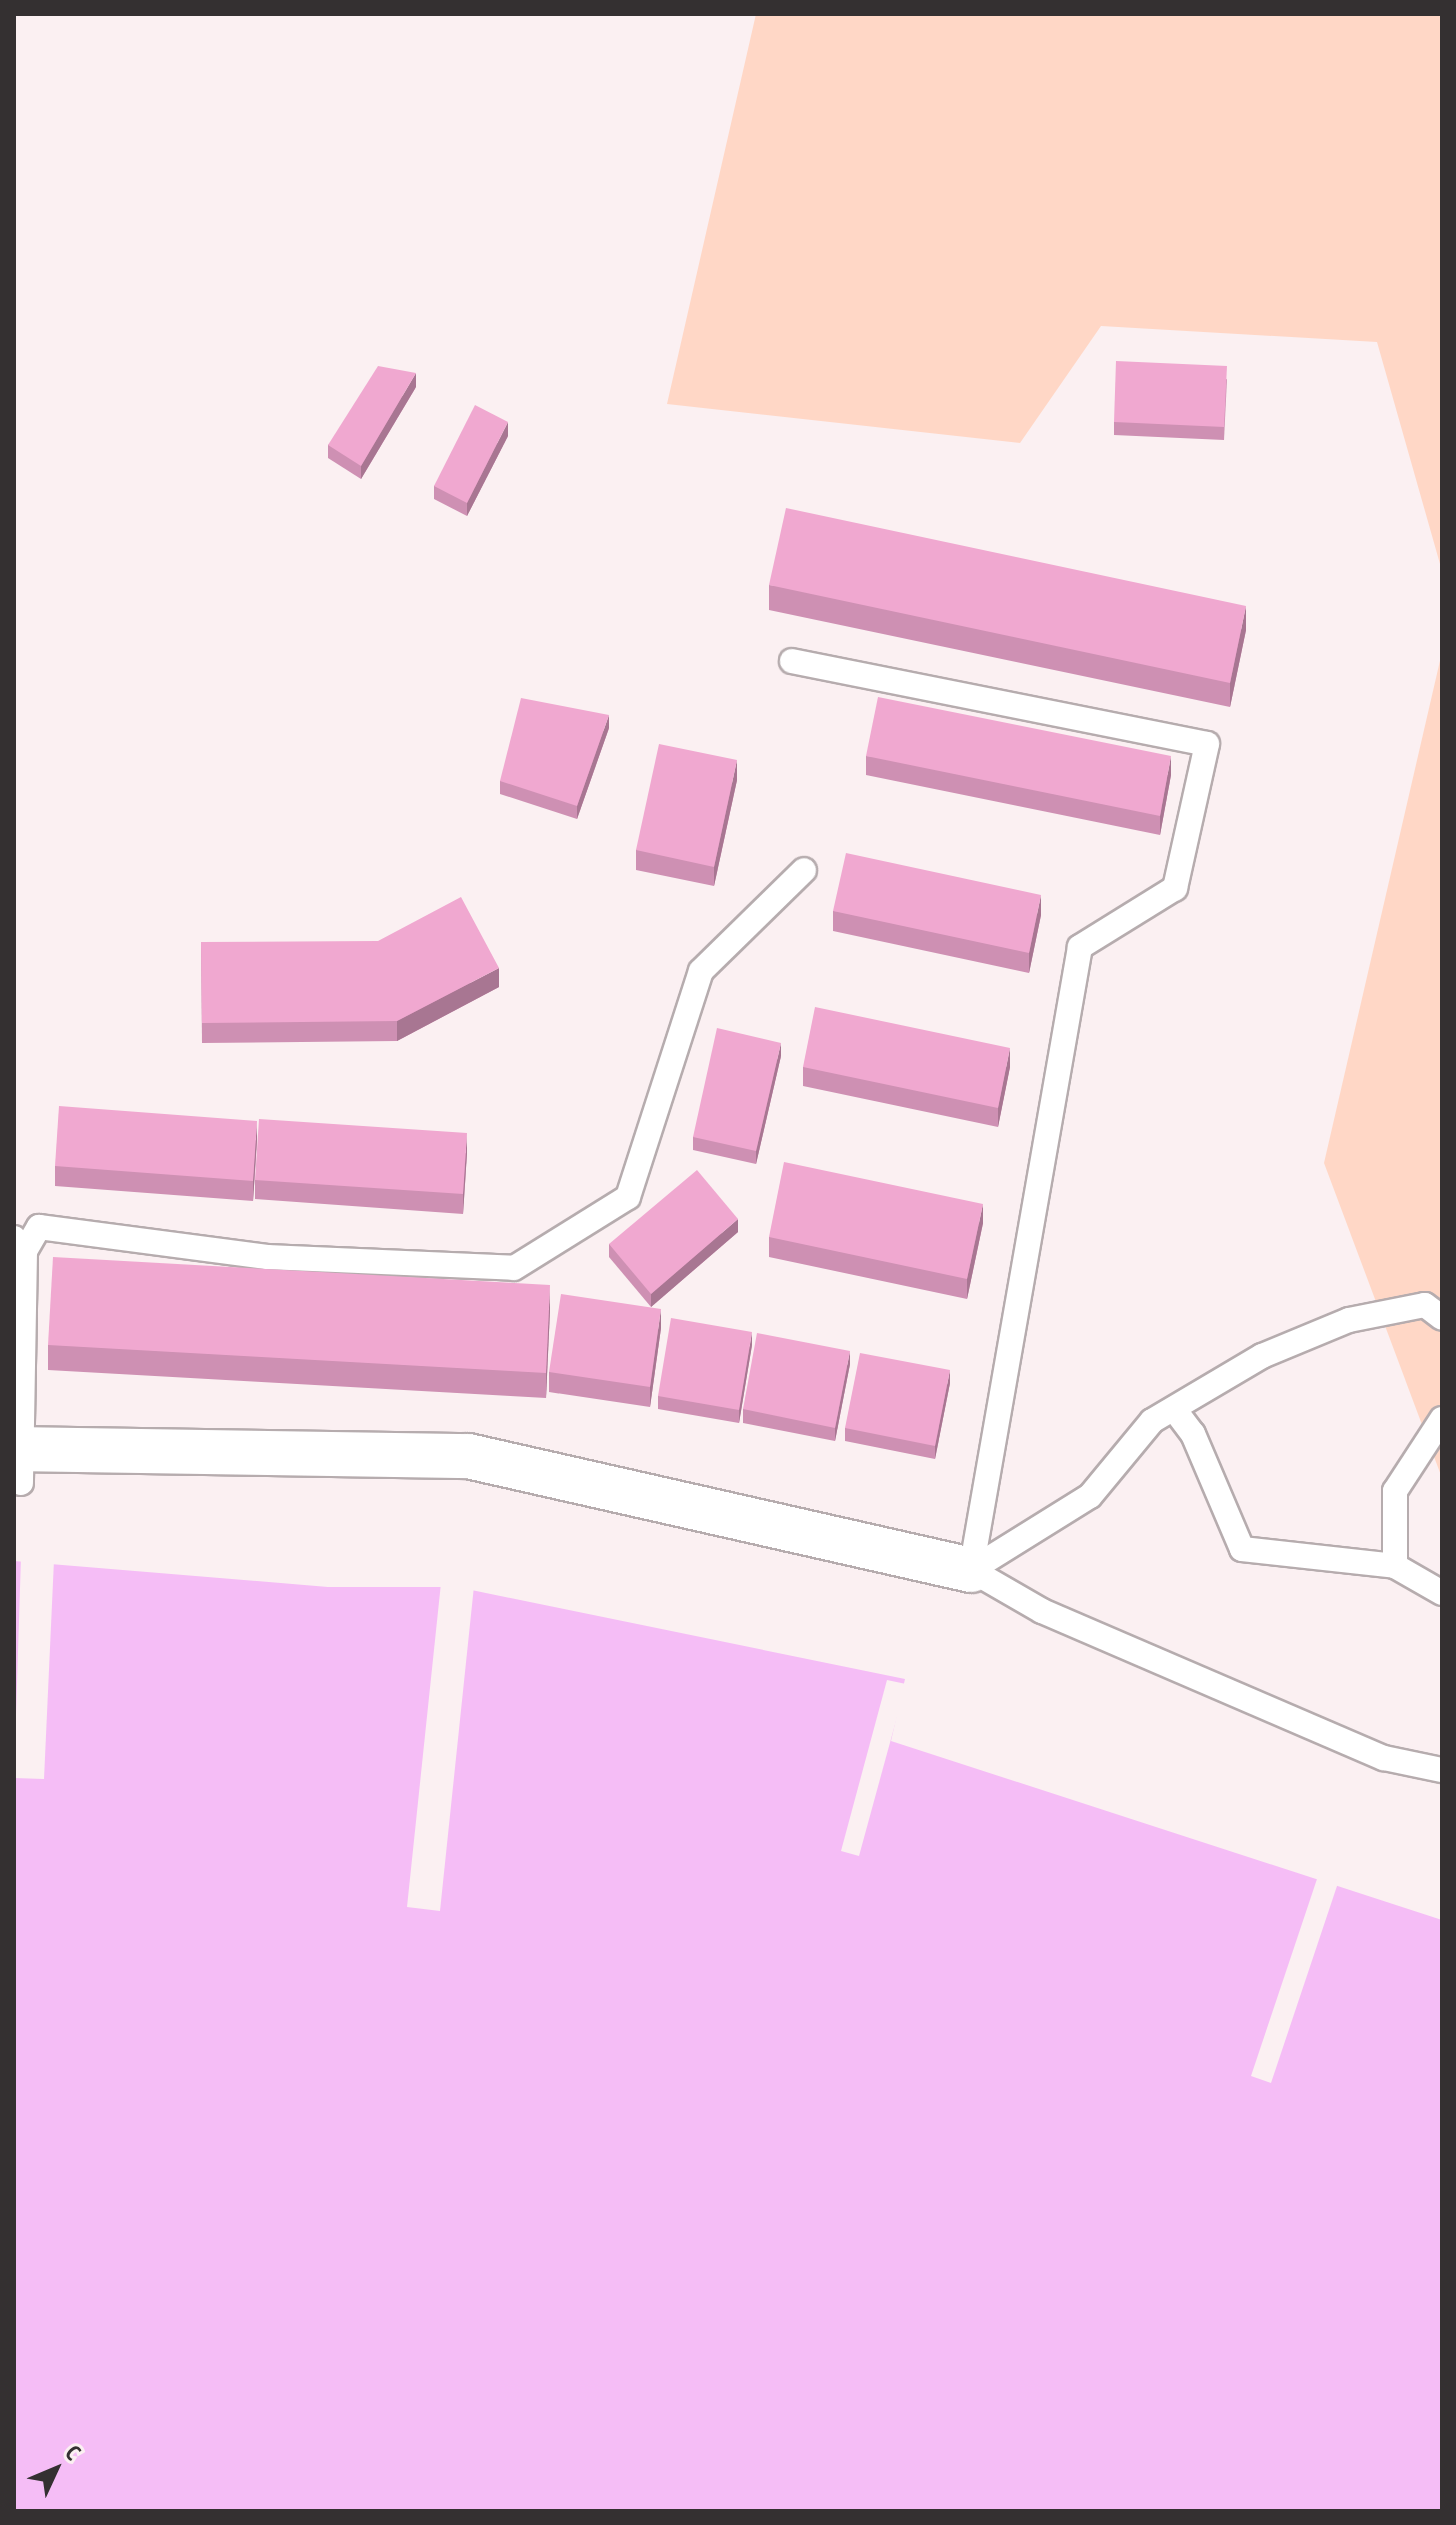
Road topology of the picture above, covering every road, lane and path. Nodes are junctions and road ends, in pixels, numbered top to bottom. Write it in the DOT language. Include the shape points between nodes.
graph roads {
  1 [pos="792,661"];
  2 [pos="804,870"];
  3 [pos="20,1244"];
  4 [pos="1442,1318"];
  5 [pos="1174,1409"];
  6 [pos="1442,1419"];
  7 [pos="18,1460"];
  8 [pos="1395,1566"];
  9 [pos="971,1570"];
  10 [pos="1442,1593"];
  11 [pos="1442,1770"];
  1 -- 9 [label="lane" via="1207,744 1175,888 1080,947"];
  2 -- 3 [label="lane" via="701,971 628,1197 514,1268 267,1257 39,1227"];
  3 -- 7 [label="lane"];
  4 -- 5 [label="lane" via="1425,1305 1349,1320 1262,1356"];
  5 -- 8 [label="lane" via="1193,1434 1242,1549"];
  5 -- 9 [label="lane" via="1152,1421 1090,1496"];
  6 -- 8 [label="lane" via="1395,1491"];
  7 -- 9 [label="street" via="468,1456"];
  8 -- 10 [label="lane"];
  9 -- 11 [label="lane" via="1042,1611 1384,1758"];
}
